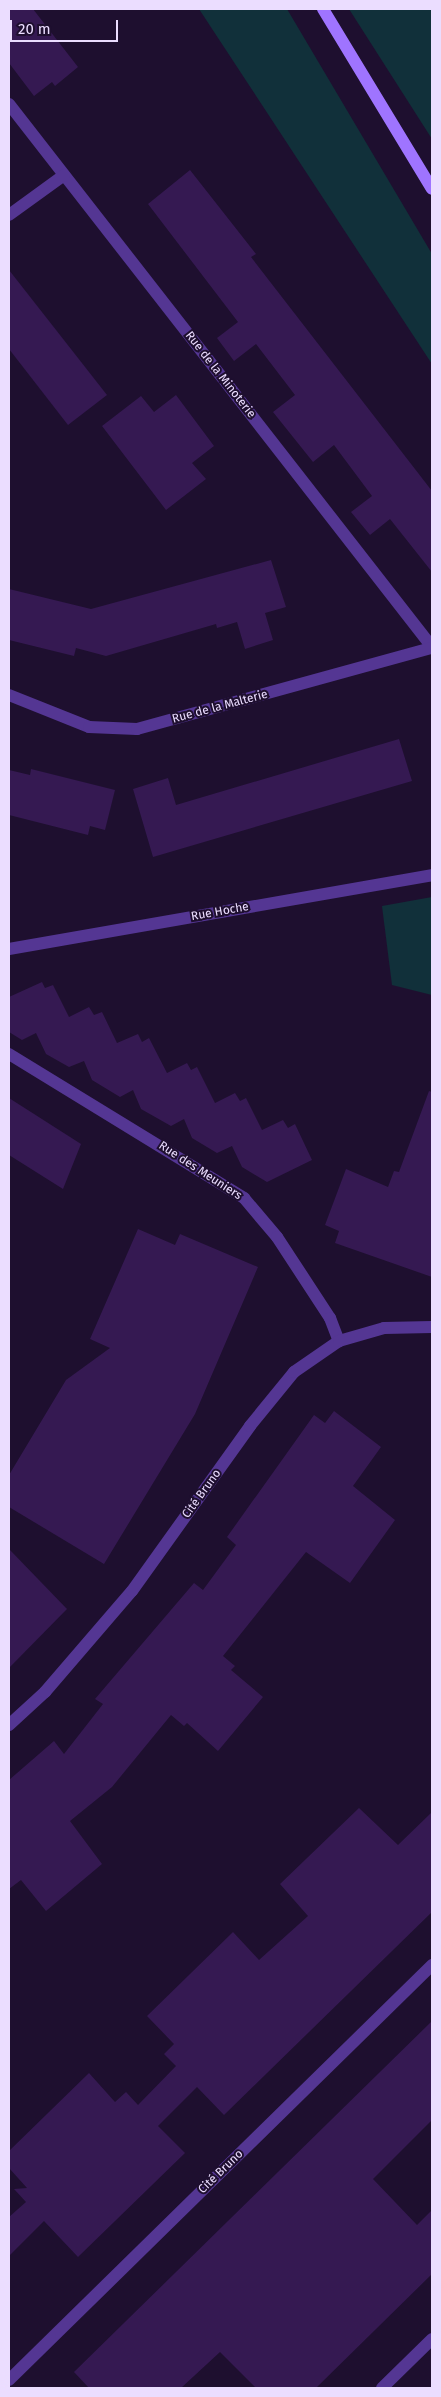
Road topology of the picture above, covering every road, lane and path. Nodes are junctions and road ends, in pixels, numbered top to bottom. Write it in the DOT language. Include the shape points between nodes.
graph roads {
  1 [pos="323,9"];
  2 [pos="9,104"];
  3 [pos="64,175"];
  4 [pos="432,189"];
  5 [pos="9,215"];
  6 [pos="432,647"];
  7 [pos="9,695"];
  8 [pos="432,875"];
  9 [pos="9,949"];
  10 [pos="9,1054"];
  11 [pos="432,1327"];
  12 [pos="339,1341"];
  13 [pos="9,1725"];
  14 [pos="432,1965"];
  15 [pos="432,2339"];
  16 [pos="9,2380"];
  17 [pos="382,2388"];
  1 -- 4 [label="main road"];
  2 -- 3 [label="street, Rue de la Minoterie"];
  3 -- 5 [label="street"];
  3 -- 6 [label="street, Rue de la Minoterie"];
  6 -- 7 [label="street, Rue de la Malterie" via="137,729 89,727"];
  8 -- 9 [label="street, Rue Hoche"];
  10 -- 12 [label="street, Rue des Meuniers" via="244,1198 277,1237 330,1318"];
  11 -- 12 [label="street, Cité Bruno" via="384,1328"];
  12 -- 13 [label="street, Cité Bruno" via="294,1372 250,1426 132,1591 45,1692"];
  14 -- 16 [label="street, Cité Bruno"];
  15 -- 17 [label="street"];
}
